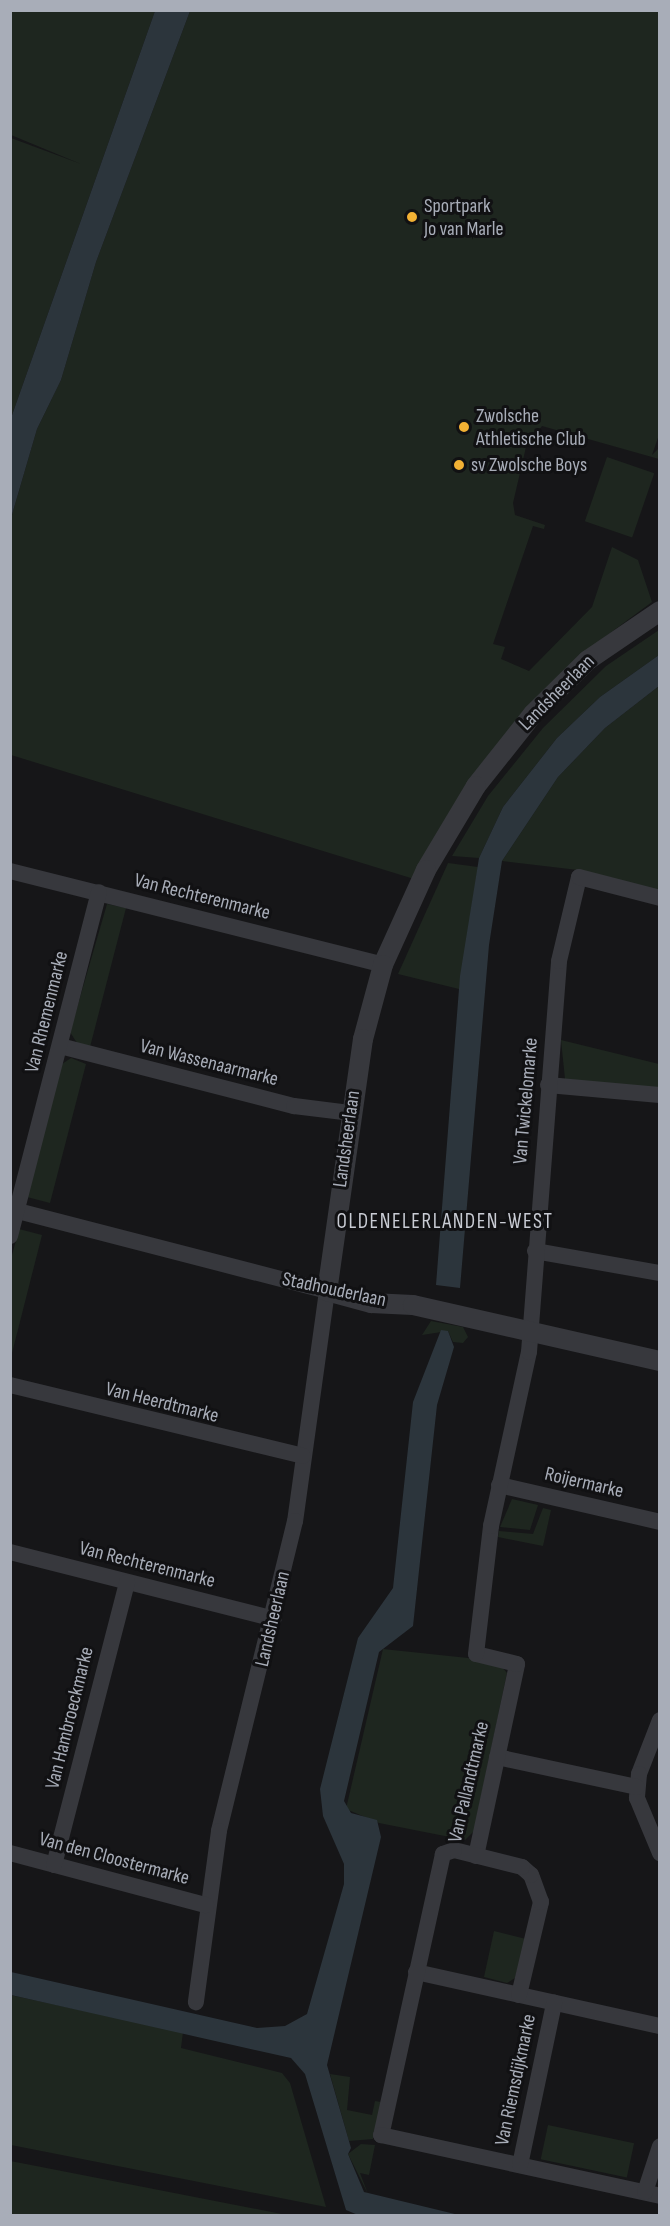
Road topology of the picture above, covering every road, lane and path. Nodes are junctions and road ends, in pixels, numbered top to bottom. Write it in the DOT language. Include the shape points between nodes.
graph roads {
  1 [pos="660,611"];
  2 [pos="10,871"];
  3 [pos="99,892"];
  4 [pos="660,898"];
  5 [pos="383,964"];
  6 [pos="60,1046"];
  7 [pos="548,1086"];
  8 [pos="660,1095"];
  9 [pos="350,1113"];
  10 [pos="14,1210"];
  11 [pos="10,1236"];
  12 [pos="536,1251"];
  13 [pos="660,1274"];
  14 [pos="327,1291"];
  15 [pos="531,1331"];
  16 [pos="660,1361"];
  17 [pos="10,1385"];
  18 [pos="303,1456"];
  19 [pos="499,1485"];
  20 [pos="660,1522"];
  21 [pos="10,1552"];
  22 [pos="127,1582"];
  23 [pos="274,1619"];
  24 [pos="660,1720"];
  25 [pos="497,1757"];
  26 [pos="638,1787"];
  27 [pos="660,1853"];
  28 [pos="10,1854"];
  29 [pos="476,1856"];
  30 [pos="54,1865"];
  31 [pos="206,1905"];
  32 [pos="416,1972"];
  33 [pos="519,1995"];
  34 [pos="196,2002"];
  35 [pos="555,2003"];
  36 [pos="660,2026"];
  37 [pos="660,2146"];
  38 [pos="520,2165"];
  39 [pos="652,2194"];
  1 -- 5 [label="street, Landsheerlaan" via="571,676 488,769 426,870"];
  2 -- 3 [label="street, Van Rechterenmarke"];
  3 -- 5 [label="street, Van Rechterenmarke"];
  3 -- 6 [label="street, Van Rhemenmarke"];
  4 -- 7 [label="street, Van Twickelomarke" via="579,877 559,961"];
  5 -- 9 [label="street, Landsheerlaan"];
  6 -- 9 [label="street, Van Wassenaarmarke" via="294,1106"];
  6 -- 10 [label="street, Van Rhemenmarke"];
  7 -- 8 [label="street"];
  7 -- 12 [label="street, Van Twickelomarke"];
  9 -- 14 [label="street, Landsheerlaan"];
  10 -- 11 [label="street, Van Rhemenmarke"];
  10 -- 14 [label="street, Stadhouderlaan"];
  12 -- 13 [label="street"];
  12 -- 15 [label="street, Van Twickelomarke"];
  14 -- 15 [label="street, Stadhouderlaan"];
  14 -- 18 [label="street, Landsheerlaan"];
  15 -- 16 [label="street, Stadhouderlaan"];
  15 -- 19 [label="street, Van Pallandtmarke"];
  17 -- 18 [label="street, Van Heerdtmarke"];
  18 -- 23 [label="street, Landsheerlaan"];
  19 -- 20 [label="street, Roijermarke"];
  19 -- 25 [label="street, Van Pallandtmarke" via="476,1654 517,1664"];
  21 -- 22 [label="street, Van Rechterenmarke"];
  22 -- 23 [label="street, Van Rechterenmarke"];
  22 -- 30 [label="street, Van Hambroeckmarke"];
  23 -- 31 [label="street, Landsheerlaan"];
  24 -- 26 [label="street"];
  25 -- 26 [label="street"];
  25 -- 29 [label="street, Van Pallandtmarke"];
  26 -- 27 [label="street"];
  28 -- 30 [label="street, Van den Cloostermarke"];
  29 -- 32 [label="street, Van Pallandtmarke" via="454,1850 443,1854"];
  29 -- 33 [label="street, Van Riemsdijkmarke" via="522,1867 541,1902"];
  30 -- 31 [label="street, Van den Cloostermarke"];
  31 -- 34 [label="street, Landsheerlaan"];
  32 -- 33 [label="street, Van Riemsdijkmarke"];
  32 -- 38 [label="street, Van Pallandtmarke" via="381,2135"];
  33 -- 35 [label="street, Van Riemsdijkmarke"];
  35 -- 36 [label="street, Van Riemsdijkmarke"];
  35 -- 38 [label="street, Van Riemsdijkmarke"];
  37 -- 39 [label="street"];
  38 -- 39 [label="street, Van Pallandtmarke"];
}
